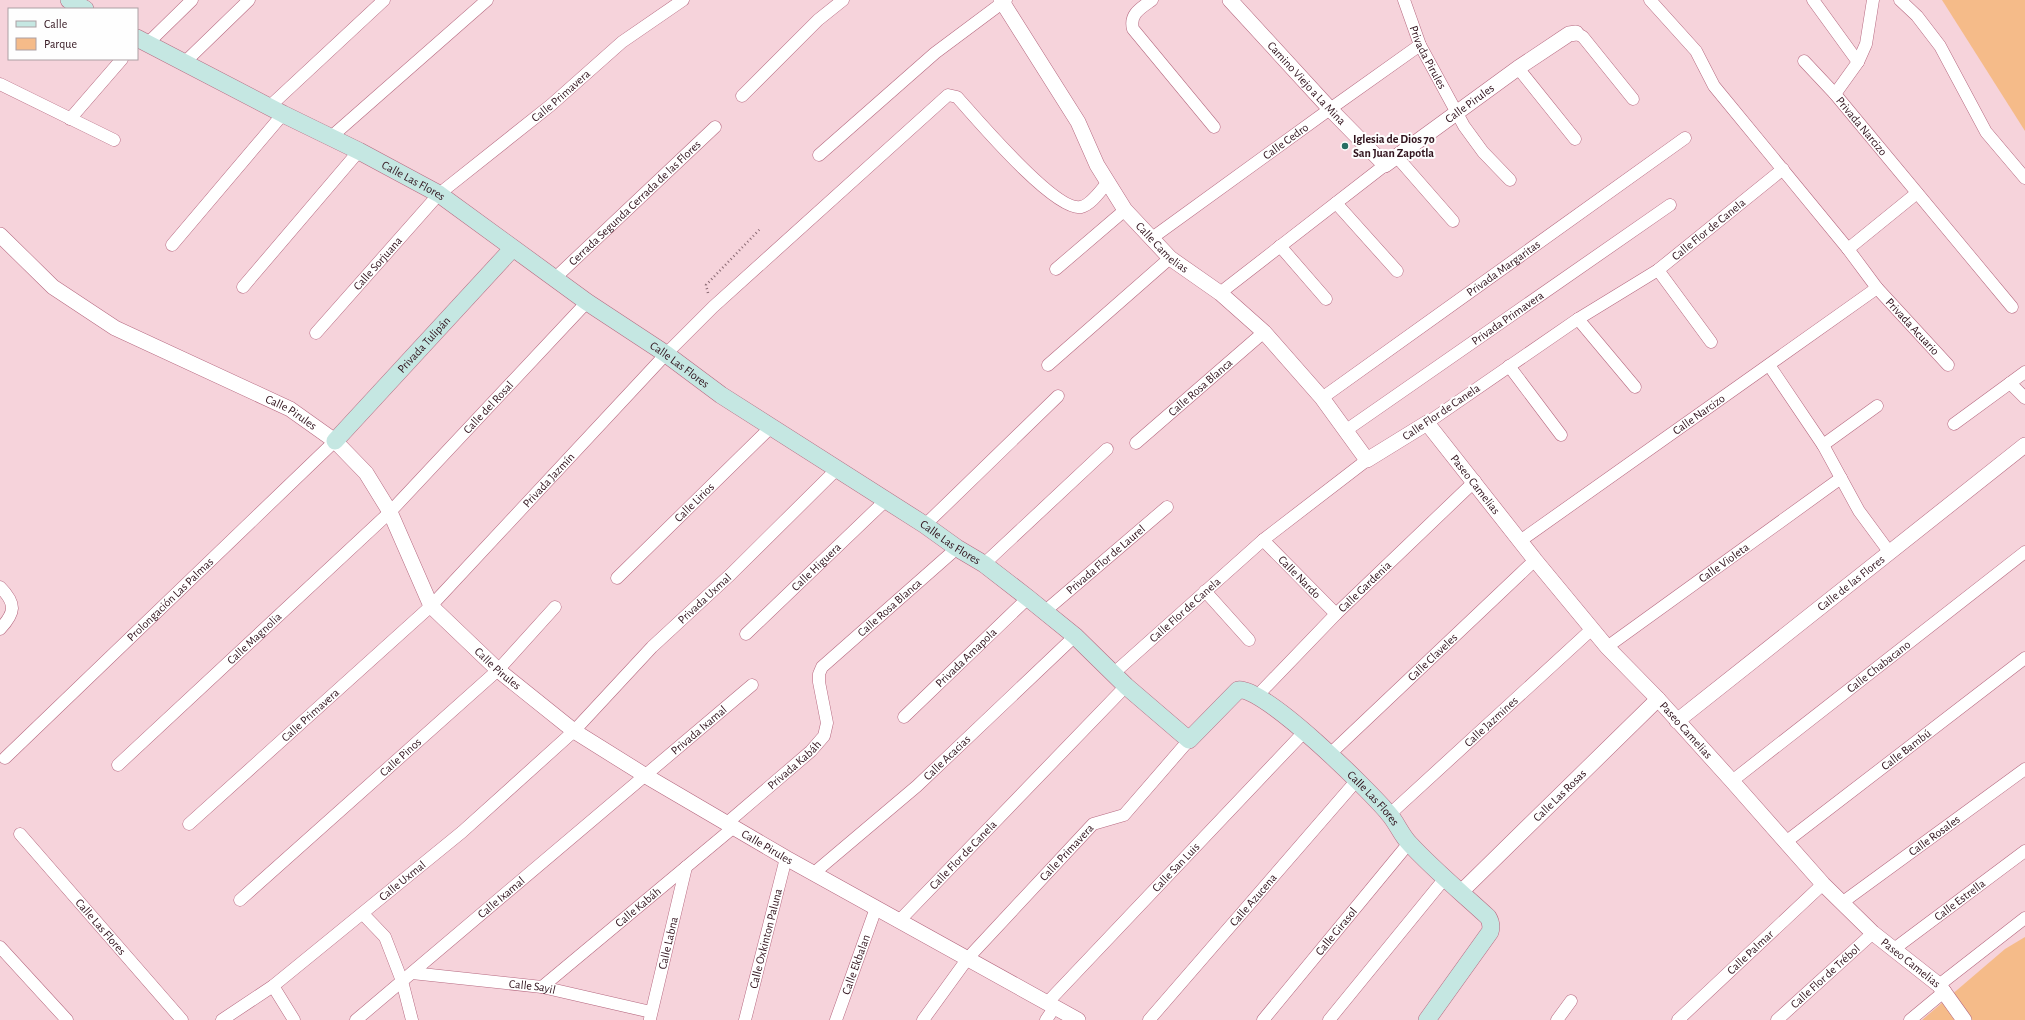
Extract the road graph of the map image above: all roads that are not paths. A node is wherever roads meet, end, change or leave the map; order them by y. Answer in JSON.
{"nodes":[{"id":1,"x":68,"y":0,"type":"edge"},
{"id":2,"x":192,"y":0,"type":"edge"},
{"id":3,"x":249,"y":0,"type":"edge"},
{"id":4,"x":384,"y":0,"type":"edge"},
{"id":5,"x":487,"y":0,"type":"edge"},
{"id":6,"x":683,"y":0,"type":"edge"},
{"id":7,"x":843,"y":0,"type":"edge"},
{"id":8,"x":1152,"y":0,"type":"edge"},
{"id":9,"x":1230,"y":0,"type":"edge"},
{"id":10,"x":1404,"y":0,"type":"edge"},
{"id":11,"x":1650,"y":0,"type":"edge"},
{"id":12,"x":1813,"y":0,"type":"edge"},
{"id":13,"x":1873,"y":0,"type":"edge"},
{"id":14,"x":1900,"y":0,"type":"edge"},
{"id":15,"x":1912,"y":0,"type":"edge"},
{"id":16,"x":1003,"y":1,"type":"edge"},
{"id":17,"x":83,"y":8,"type":"edge"},
{"id":18,"x":1917,"y":16,"type":"junction"},
{"id":19,"x":1576,"y":33,"type":"joint"},
{"id":20,"x":140,"y":41,"type":"edge"},
{"id":21,"x":1420,"y":46,"type":"junction"},
{"id":22,"x":121,"y":60,"type":"edge"},
{"id":23,"x":1804,"y":61,"type":"dead end"},
{"id":24,"x":1858,"y":62,"type":"junction"},
{"id":25,"x":184,"y":63,"type":"junction"},
{"id":26,"x":1518,"y":68,"type":"junction"},
{"id":27,"x":0,"y":84,"type":"edge"},
{"id":28,"x":1835,"y":94,"type":"junction"},
{"id":29,"x":742,"y":96,"type":"dead end"},
{"id":30,"x":1633,"y":99,"type":"dead end"},
{"id":31,"x":1330,"y":109,"type":"junction"},
{"id":32,"x":276,"y":111,"type":"junction"},
{"id":33,"x":1456,"y":113,"type":"junction"},
{"id":34,"x":70,"y":119,"type":"junction"},
{"id":35,"x":715,"y":127,"type":"dead end"},
{"id":36,"x":1214,"y":127,"type":"dead end"},
{"id":37,"x":331,"y":137,"type":"junction"},
{"id":38,"x":1684,"y":138,"type":"dead end"},
{"id":39,"x":1574,"y":139,"type":"dead end"},
{"id":40,"x":114,"y":140,"type":"dead end"},
{"id":41,"x":359,"y":151,"type":"junction"},
{"id":42,"x":819,"y":155,"type":"dead end"},
{"id":43,"x":1391,"y":161,"type":"junction"},
{"id":44,"x":1783,"y":169,"type":"junction"},
{"id":45,"x":2025,"y":178,"type":"edge"},
{"id":46,"x":1510,"y":180,"type":"dead end"},
{"id":47,"x":1108,"y":182,"type":"junction"},
{"id":48,"x":1917,"y":192,"type":"junction"},
{"id":49,"x":439,"y":194,"type":"junction"},
{"id":50,"x":1336,"y":203,"type":"junction"},
{"id":51,"x":1670,"y":205,"type":"dead end"},
{"id":52,"x":1125,"y":210,"type":"junction"},
{"id":53,"x":1453,"y":221,"type":"dead end"},
{"id":54,"x":0,"y":235,"type":"edge"},
{"id":55,"x":1152,"y":238,"type":"junction"},
{"id":56,"x":172,"y":245,"type":"dead end"},
{"id":57,"x":1280,"y":246,"type":"junction"},
{"id":58,"x":512,"y":248,"type":"junction"},
{"id":59,"x":1848,"y":250,"type":"junction"},
{"id":60,"x":1170,"y":258,"type":"junction"},
{"id":61,"x":1056,"y":269,"type":"dead end"},
{"id":62,"x":1658,"y":270,"type":"junction"},
{"id":63,"x":1397,"y":271,"type":"dead end"},
{"id":64,"x":554,"y":279,"type":"junction"},
{"id":65,"x":243,"y":287,"type":"dead end"},
{"id":66,"x":1877,"y":288,"type":"junction"},
{"id":67,"x":1220,"y":293,"type":"junction"},
{"id":68,"x":1326,"y":300,"type":"dead end"},
{"id":69,"x":587,"y":302,"type":"junction"},
{"id":70,"x":2012,"y":307,"type":"dead end"},
{"id":71,"x":1578,"y":319,"type":"junction"},
{"id":72,"x":1264,"y":332,"type":"junction"},
{"id":73,"x":316,"y":333,"type":"dead end"},
{"id":74,"x":1711,"y":342,"type":"dead end"},
{"id":75,"x":666,"y":354,"type":"junction"},
{"id":76,"x":1048,"y":365,"type":"dead end"},
{"id":77,"x":1769,"y":365,"type":"junction"},
{"id":78,"x":1948,"y":365,"type":"dead end"},
{"id":79,"x":1509,"y":366,"type":"junction"},
{"id":80,"x":2025,"y":372,"type":"edge"},
{"id":81,"x":2010,"y":383,"type":"junction"},
{"id":82,"x":1635,"y":387,"type":"dead end"},
{"id":83,"x":1058,"y":396,"type":"dead end"},
{"id":84,"x":1322,"y":398,"type":"junction"},
{"id":85,"x":2025,"y":398,"type":"edge"},
{"id":86,"x":1876,"y":406,"type":"dead end"},
{"id":87,"x":1427,"y":423,"type":"junction"},
{"id":88,"x":1954,"y":424,"type":"dead end"},
{"id":89,"x":771,"y":427,"type":"junction"},
{"id":90,"x":1345,"y":431,"type":"junction"},
{"id":91,"x":1561,"y":435,"type":"dead end"},
{"id":92,"x":335,"y":441,"type":"junction"},
{"id":93,"x":1136,"y":443,"type":"dead end"},
{"id":94,"x":1823,"y":445,"type":"junction"},
{"id":95,"x":2025,"y":445,"type":"edge"},
{"id":96,"x":1107,"y":449,"type":"dead end"},
{"id":97,"x":1367,"y":460,"type":"junction"},
{"id":98,"x":837,"y":469,"type":"junction"},
{"id":99,"x":1841,"y":478,"type":"junction"},
{"id":100,"x":1475,"y":481,"type":"junction"},
{"id":101,"x":886,"y":500,"type":"junction"},
{"id":102,"x":1167,"y":507,"type":"dead end"},
{"id":103,"x":390,"y":512,"type":"junction"},
{"id":104,"x":926,"y":525,"type":"junction"},
{"id":105,"x":1263,"y":540,"type":"junction"},
{"id":106,"x":1520,"y":541,"type":"junction"},
{"id":107,"x":957,"y":548,"type":"junction"},
{"id":108,"x":2025,"y":552,"type":"edge"},
{"id":109,"x":1890,"y":553,"type":"junction"},
{"id":110,"x":1535,"y":560,"type":"junction"},
{"id":111,"x":984,"y":564,"type":"junction"},
{"id":112,"x":617,"y":578,"type":"dead end"},
{"id":113,"x":0,"y":588,"type":"edge"},
{"id":114,"x":1205,"y":591,"type":"junction"},
{"id":115,"x":1028,"y":598,"type":"junction"},
{"id":116,"x":431,"y":606,"type":"junction"},
{"id":117,"x":555,"y":607,"type":"dead end"},
{"id":118,"x":1044,"y":612,"type":"junction"},
{"id":119,"x":1336,"y":614,"type":"junction"},
{"id":120,"x":0,"y":629,"type":"edge"},
{"id":121,"x":1592,"y":629,"type":"junction"},
{"id":122,"x":746,"y":634,"type":"dead end"},
{"id":123,"x":1075,"y":636,"type":"junction"},
{"id":124,"x":1250,"y":640,"type":"dead end"},
{"id":125,"x":1607,"y":647,"type":"junction"},
{"id":126,"x":2025,"y":658,"type":"edge"},
{"id":127,"x":822,"y":667,"type":"joint"},
{"id":128,"x":498,"y":670,"type":"junction"},
{"id":129,"x":1114,"y":673,"type":"junction"},
{"id":130,"x":752,"y":685,"type":"dead end"},
{"id":131,"x":1126,"y":686,"type":"junction"},
{"id":132,"x":1238,"y":690,"type":"joint"},
{"id":133,"x":1258,"y":695,"type":"junction"},
{"id":134,"x":1658,"y":699,"type":"junction"},
{"id":135,"x":904,"y":717,"type":"dead end"},
{"id":136,"x":1677,"y":721,"type":"junction"},
{"id":137,"x":574,"y":731,"type":"junction"},
{"id":138,"x":1305,"y":731,"type":"junction"},
{"id":139,"x":1189,"y":740,"type":"junction"},
{"id":140,"x":1330,"y":754,"type":"junction"},
{"id":141,"x":5,"y":758,"type":"dead end"},
{"id":142,"x":118,"y":765,"type":"dead end"},
{"id":143,"x":2025,"y":769,"type":"edge"},
{"id":144,"x":646,"y":776,"type":"junction"},
{"id":145,"x":1357,"y":780,"type":"junction"},
{"id":146,"x":1732,"y":781,"type":"junction"},
{"id":147,"x":1390,"y":814,"type":"junction"},
{"id":148,"x":189,"y":824,"type":"dead end"},
{"id":149,"x":730,"y":825,"type":"junction"},
{"id":150,"x":20,"y":834,"type":"dead end"},
{"id":151,"x":1786,"y":841,"type":"junction"},
{"id":152,"x":1409,"y":843,"type":"junction"},
{"id":153,"x":2025,"y":851,"type":"edge"},
{"id":154,"x":786,"y":858,"type":"junction"},
{"id":155,"x":686,"y":867,"type":"junction"},
{"id":156,"x":814,"y":873,"type":"junction"},
{"id":157,"x":1445,"y":878,"type":"junction"},
{"id":158,"x":1823,"y":884,"type":"junction"},
{"id":159,"x":1461,"y":892,"type":"junction"},
{"id":160,"x":240,"y":900,"type":"dead end"},
{"id":161,"x":1843,"y":902,"type":"junction"},
{"id":162,"x":876,"y":908,"type":"junction"},
{"id":163,"x":363,"y":914,"type":"junction"},
{"id":164,"x":2025,"y":918,"type":"edge"},
{"id":165,"x":898,"y":921,"type":"junction"},
{"id":166,"x":1873,"y":933,"type":"junction"},
{"id":167,"x":0,"y":947,"type":"edge"},
{"id":168,"x":1894,"y":949,"type":"junction"},
{"id":169,"x":968,"y":958,"type":"junction"},
{"id":170,"x":412,"y":973,"type":"junction"},
{"id":171,"x":402,"y":981,"type":"junction"},
{"id":172,"x":273,"y":986,"type":"junction"},
{"id":173,"x":542,"y":988,"type":"junction"},
{"id":174,"x":1942,"y":988,"type":"junction"},
{"id":175,"x":1571,"y":1001,"type":"dead end"},
{"id":176,"x":1049,"y":1010,"type":"edge"},
{"id":177,"x":650,"y":1016,"type":"edge"},
{"id":178,"x":67,"y":1020,"type":"edge"},
{"id":179,"x":182,"y":1020,"type":"edge"},
{"id":180,"x":222,"y":1020,"type":"edge"},
{"id":181,"x":294,"y":1020,"type":"edge"},
{"id":182,"x":356,"y":1020,"type":"edge"},
{"id":183,"x":412,"y":1020,"type":"edge"},
{"id":184,"x":744,"y":1020,"type":"edge"},
{"id":185,"x":836,"y":1020,"type":"edge"},
{"id":186,"x":923,"y":1020,"type":"edge"},
{"id":187,"x":1078,"y":1020,"type":"edge"},
{"id":188,"x":1149,"y":1020,"type":"edge"},
{"id":189,"x":1263,"y":1020,"type":"edge"},
{"id":190,"x":1329,"y":1020,"type":"edge"},
{"id":191,"x":1427,"y":1020,"type":"edge"},
{"id":192,"x":1557,"y":1020,"type":"edge"},
{"id":193,"x":1678,"y":1020,"type":"edge"},
{"id":194,"x":1777,"y":1020,"type":"edge"},
{"id":195,"x":1910,"y":1020,"type":"edge"},
{"id":196,"x":1964,"y":1020,"type":"edge"}],
"edges":[{"from":1,"to":17,"type":"main road"},
{"from":2,"to":20,"type":"street"},
{"from":3,"to":25,"type":"street"},
{"from":4,"to":32,"type":"street"},
{"from":5,"to":37,"type":"street"},
{"from":6,"to":49,"type":"street","name":"Calle Primavera"},
{"from":7,"to":29,"type":"street"},
{"from":8,"to":36,"type":"street"},
{"from":9,"to":31,"type":"street","name":"Camino Viejo a La Mina"},
{"from":10,"to":21,"type":"street","name":"Privada Pirules"},
{"from":11,"to":44,"type":"street"},
{"from":12,"to":24,"type":"street"},
{"from":13,"to":24,"type":"street"},
{"from":14,"to":18,"type":"street"},
{"from":15,"to":18,"type":"street"},
{"from":16,"to":42,"type":"street"},
{"from":16,"to":47,"type":"street","name":"Calle Camelias"},
{"from":18,"to":45,"type":"street"},
{"from":19,"to":26,"type":"street","name":"Calle Pirules"},
{"from":19,"to":30,"type":"street","name":"Calle Pirules"},
{"from":20,"to":25,"type":"main road","name":"Calle Las Flores"},
{"from":21,"to":31,"type":"street","name":"Calle Cedro"},
{"from":21,"to":33,"type":"street","name":"Privada Pirules"},
{"from":22,"to":34,"type":"street"},
{"from":23,"to":28,"type":"street","name":"Privada Narcizo"},
{"from":24,"to":28,"type":"street"},
{"from":25,"to":32,"type":"main road","name":"Calle Las Flores"},
{"from":26,"to":33,"type":"street","name":"Calle Pirules"},
{"from":26,"to":39,"type":"street"},
{"from":27,"to":34,"type":"street"},
{"from":28,"to":48,"type":"street","name":"Privada Narcizo"},
{"from":31,"to":43,"type":"street","name":"Camino Viejo a La Mina"},
{"from":31,"to":55,"type":"street","name":"Calle Cedro"},
{"from":32,"to":37,"type":"main road","name":"Calle Las Flores"},
{"from":32,"to":56,"type":"street"},
{"from":33,"to":43,"type":"street","name":"Calle Pirules"},
{"from":33,"to":46,"type":"street","name":"Privada Pirules"},
{"from":34,"to":40,"type":"street"},
{"from":35,"to":64,"type":"street","name":"Cerrada Segunda Cerrada de las Flores"},
{"from":37,"to":41,"type":"main road","name":"Calle Las Flores"},
{"from":38,"to":84,"type":"street","name":"Privada Margaritas"},
{"from":41,"to":49,"type":"main road","name":"Calle Las Flores"},
{"from":41,"to":65,"type":"street"},
{"from":43,"to":50,"type":"street","name":"Calle Pirules"},
{"from":43,"to":53,"type":"street"},
{"from":44,"to":59,"type":"street"},
{"from":44,"to":62,"type":"street","name":"Calle Flor de Canela"},
{"from":47,"to":52,"type":"street","name":"Calle Camelias"},
{"from":47,"to":75,"type":"street","name":"Privada Jazmín"},
{"from":48,"to":59,"type":"street"},
{"from":48,"to":70,"type":"street","name":"Privada Narcizo"},
{"from":49,"to":58,"type":"main road","name":"Calle Las Flores"},
{"from":49,"to":73,"type":"street","name":"Calle Sorjuana"},
{"from":50,"to":57,"type":"street","name":"Calle Pirules"},
{"from":50,"to":63,"type":"street"},
{"from":51,"to":90,"type":"street","name":"Privada Primavera"},
{"from":52,"to":55,"type":"street","name":"Calle Camelias"},
{"from":52,"to":61,"type":"street"},
{"from":54,"to":92,"type":"street","name":"Calle Pirules"},
{"from":55,"to":60,"type":"street","name":"Calle Camelias"},
{"from":57,"to":67,"type":"street","name":"Calle Pirules"},
{"from":57,"to":68,"type":"street"},
{"from":58,"to":64,"type":"main road","name":"Calle Las Flores"},
{"from":58,"to":92,"type":"main road","name":"Privada Tulipán"},
{"from":59,"to":66,"type":"street"},
{"from":60,"to":67,"type":"street","name":"Calle Camelias"},
{"from":60,"to":76,"type":"street"},
{"from":62,"to":71,"type":"street","name":"Calle Flor de Canela"},
{"from":62,"to":74,"type":"street"},
{"from":64,"to":69,"type":"main road","name":"Calle Las Flores"},
{"from":66,"to":77,"type":"street","name":"Calle Narcizo"},
{"from":66,"to":78,"type":"street","name":"Privada Acuario"},
{"from":67,"to":72,"type":"street","name":"Calle Camelias"},
{"from":69,"to":75,"type":"main road","name":"Calle Las Flores"},
{"from":69,"to":103,"type":"street","name":"Calle del Rosal"},
{"from":71,"to":79,"type":"street","name":"Calle Flor de Canela"},
{"from":71,"to":82,"type":"street"},
{"from":72,"to":84,"type":"street","name":"Calle Camelias"},
{"from":72,"to":93,"type":"street","name":"Calle Rosa Blanca"},
{"from":75,"to":89,"type":"main road","name":"Calle Las Flores"},
{"from":75,"to":116,"type":"street","name":"Privada Jazmín"},
{"from":77,"to":94,"type":"street"},
{"from":77,"to":106,"type":"street","name":"Calle Narcizo"},
{"from":79,"to":87,"type":"street","name":"Calle Flor de Canela"},
{"from":79,"to":91,"type":"street"},
{"from":80,"to":81,"type":"street"},
{"from":81,"to":85,"type":"street"},
{"from":81,"to":88,"type":"street"},
{"from":83,"to":104,"type":"street"},
{"from":84,"to":90,"type":"street","name":"Calle Camelias"},
{"from":86,"to":94,"type":"street"},
{"from":87,"to":97,"type":"street","name":"Calle Flor de Canela"},
{"from":87,"to":100,"type":"street","name":"Paseo Camelias"},
{"from":89,"to":98,"type":"main road","name":"Calle Las Flores"},
{"from":89,"to":112,"type":"street","name":"Calle Lirios"},
{"from":90,"to":97,"type":"street","name":"Calle Camelias"},
{"from":92,"to":103,"type":"street","name":"Calle Pirules"},
{"from":92,"to":141,"type":"street","name":"Prolongación Las Palmas"},
{"from":94,"to":99,"type":"street"},
{"from":95,"to":109,"type":"street","name":"Calle de las Flores"},
{"from":96,"to":111,"type":"street"},
{"from":97,"to":105,"type":"street","name":"Calle Flor de Canela"},
{"from":98,"to":101,"type":"main road","name":"Calle Las Flores"},
{"from":98,"to":137,"type":"street","name":"Privada Uxmal"},
{"from":99,"to":109,"type":"street"},
{"from":99,"to":125,"type":"street","name":"Calle Violeta"},
{"from":100,"to":106,"type":"street","name":"Paseo Camelias"},
{"from":100,"to":119,"type":"street","name":"Calle Gardenia"},
{"from":101,"to":104,"type":"main road","name":"Calle Las Flores"},
{"from":101,"to":122,"type":"street","name":"Calle Higuera"},
{"from":102,"to":118,"type":"street","name":"Privada Flor de Laurel"},
{"from":103,"to":116,"type":"street","name":"Calle Pirules"},
{"from":103,"to":142,"type":"street","name":"Calle Magnolia"},
{"from":104,"to":107,"type":"main road","name":"Calle Las Flores"},
{"from":105,"to":114,"type":"street","name":"Calle Flor de Canela"},
{"from":105,"to":119,"type":"street","name":"Calle Nardo"},
{"from":106,"to":110,"type":"street","name":"Paseo Camelias"},
{"from":107,"to":111,"type":"main road","name":"Calle Las Flores"},
{"from":107,"to":127,"type":"street","name":"Calle Rosa Blanca"},
{"from":108,"to":146,"type":"street","name":"Calle Chabacano"},
{"from":109,"to":136,"type":"street","name":"Calle de las Flores"},
{"from":110,"to":121,"type":"street","name":"Paseo Camelias"},
{"from":110,"to":140,"type":"street","name":"Calle Claveles"},
{"from":111,"to":115,"type":"main road","name":"Calle Las Flores"},
{"from":113,"to":120,"type":"street"},
{"from":114,"to":124,"type":"street"},
{"from":114,"to":129,"type":"street","name":"Calle Flor de Canela"},
{"from":115,"to":118,"type":"main road","name":"Calle Las Flores"},
{"from":115,"to":135,"type":"street","name":"Privada Amapola"},
{"from":116,"to":128,"type":"street","name":"Calle Pirules"},
{"from":116,"to":148,"type":"street","name":"Calle Primavera"},
{"from":117,"to":128,"type":"street","name":"Calle Pinos"},
{"from":118,"to":123,"type":"main road","name":"Calle Las Flores"},
{"from":119,"to":133,"type":"street","name":"Calle Gardenia"},
{"from":121,"to":125,"type":"street","name":"Paseo Camelias"},
{"from":121,"to":147,"type":"street","name":"Calle Jazmines"},
{"from":123,"to":129,"type":"main road","name":"Calle Las Flores"},
{"from":123,"to":156,"type":"street","name":"Calle Acacias"},
{"from":125,"to":134,"type":"street","name":"Paseo Camelias"},
{"from":126,"to":151,"type":"street","name":"Calle Bambú"},
{"from":127,"to":149,"type":"street","name":"Privada Kabáh"},
{"from":128,"to":137,"type":"street","name":"Calle Pirules"},
{"from":128,"to":160,"type":"street","name":"Calle Pinos"},
{"from":129,"to":131,"type":"main road","name":"Calle Las Flores"},
{"from":130,"to":144,"type":"street","name":"Privada Ixamal"},
{"from":131,"to":139,"type":"main road","name":"Calle Las Flores"},
{"from":131,"to":165,"type":"street","name":"Calle Flor de Canela"},
{"from":132,"to":133,"type":"main road","name":"Calle Las Flores"},
{"from":132,"to":139,"type":"main road","name":"Calle Primavera"},
{"from":133,"to":138,"type":"main road","name":"Calle Las Flores"},
{"from":134,"to":136,"type":"street","name":"Paseo Camelias"},
{"from":134,"to":159,"type":"street","name":"Calle Las Rosas"},
{"from":136,"to":146,"type":"street","name":"Paseo Camelias"},
{"from":137,"to":144,"type":"street","name":"Calle Pirules"},
{"from":137,"to":163,"type":"street","name":"Calle Uxmal"},
{"from":138,"to":140,"type":"main road","name":"Calle Las Flores"},
{"from":138,"to":176,"type":"street","name":"Calle San Luis"},
{"from":139,"to":169,"type":"street","name":"Calle Primavera"},
{"from":140,"to":145,"type":"main road","name":"Calle Las Flores"},
{"from":143,"to":161,"type":"street","name":"Calle Rosales"},
{"from":144,"to":149,"type":"street","name":"Calle Pirules"},
{"from":144,"to":170,"type":"street","name":"Calle Ixamal"},
{"from":145,"to":147,"type":"main road","name":"Calle Las Flores"},
{"from":145,"to":188,"type":"street","name":"Calle Azucena"},
{"from":146,"to":151,"type":"street","name":"Paseo Camelias"},
{"from":147,"to":152,"type":"main road","name":"Calle Las Flores"},
{"from":149,"to":154,"type":"street","name":"Calle Pirules"},
{"from":149,"to":155,"type":"street","name":"Calle Kabáh"},
{"from":150,"to":179,"type":"street","name":"Calle Las Flores"},
{"from":151,"to":158,"type":"street","name":"Paseo Camelias"},
{"from":152,"to":157,"type":"main road","name":"Calle Las Flores"},
{"from":152,"to":189,"type":"street","name":"Calle Girasol"},
{"from":153,"to":168,"type":"street","name":"Calle Estrella"},
{"from":154,"to":156,"type":"street","name":"Calle Pirules"},
{"from":154,"to":184,"type":"street","name":"Calle Oxkinton Paluna"},
{"from":155,"to":173,"type":"street","name":"Calle Kabáh"},
{"from":155,"to":177,"type":"street","name":"Calle Labna"},
{"from":156,"to":162,"type":"street","name":"Calle Pirules"},
{"from":157,"to":159,"type":"main road","name":"Calle Las Flores"},
{"from":157,"to":190,"type":"street"},
{"from":158,"to":161,"type":"street","name":"Paseo Camelias"},
{"from":158,"to":193,"type":"street","name":"Calle Palmar"},
{"from":159,"to":191,"type":"main road","name":"Calle Las Flores"},
{"from":161,"to":166,"type":"street","name":"Paseo Camelias"},
{"from":162,"to":165,"type":"street","name":"Calle Pirules"},
{"from":162,"to":185,"type":"street","name":"Calle Ekbalan"},
{"from":163,"to":171,"type":"street"},
{"from":163,"to":172,"type":"street","name":"Calle Uxmal"},
{"from":164,"to":174,"type":"street"},
{"from":165,"to":169,"type":"street","name":"Calle Pirules"},
{"from":166,"to":168,"type":"street","name":"Paseo Camelias"},
{"from":166,"to":194,"type":"street","name":"Calle Flor de Trébol"},
{"from":167,"to":178,"type":"street"},
{"from":168,"to":174,"type":"street","name":"Paseo Camelias"},
{"from":169,"to":176,"type":"street","name":"Calle Pirules"},
{"from":169,"to":186,"type":"street","name":"Calle Primavera"},
{"from":170,"to":171,"type":"street","name":"Calle Ixamal"},
{"from":170,"to":173,"type":"street","name":"Calle Sayil"},
{"from":171,"to":182,"type":"street","name":"Calle Ixamal"},
{"from":171,"to":183,"type":"street"},
{"from":172,"to":180,"type":"street","name":"Calle Uxmal"},
{"from":172,"to":181,"type":"street"},
{"from":173,"to":177,"type":"street","name":"Calle Sayil"},
{"from":174,"to":195,"type":"street"},
{"from":174,"to":196,"type":"street","name":"Paseo Camelias"},
{"from":175,"to":192,"type":"street"},
{"from":176,"to":187,"type":"street","name":"Calle Pirules"}]}
